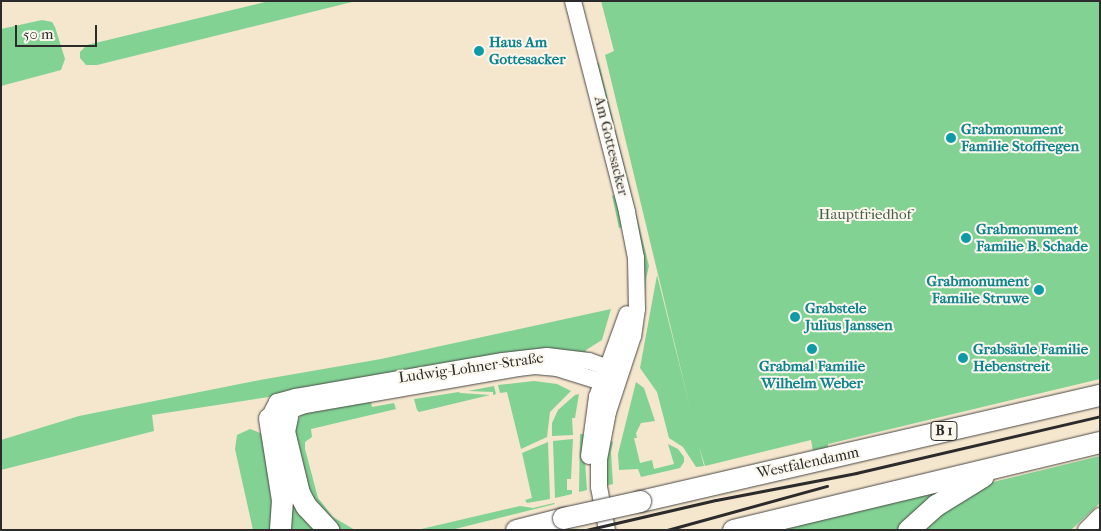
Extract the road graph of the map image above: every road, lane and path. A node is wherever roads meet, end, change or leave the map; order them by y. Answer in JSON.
{"nodes":[{"id":1,"x":573,"y":1,"type":"edge"},
{"id":2,"x":609,"y":376,"type":"junction"},
{"id":3,"x":1100,"y":395,"type":"edge"},
{"id":4,"x":278,"y":412,"type":"junction"},
{"id":5,"x":1100,"y":442,"type":"edge"},
{"id":6,"x":1003,"y":465,"type":"junction"},
{"id":7,"x":1100,"y":516,"type":"edge"},
{"id":8,"x":280,"y":530,"type":"edge"},
{"id":9,"x":328,"y":530,"type":"edge"},
{"id":10,"x":516,"y":530,"type":"edge"},
{"id":11,"x":596,"y":530,"type":"edge"},
{"id":12,"x":607,"y":530,"type":"edge"},
{"id":13,"x":733,"y":530,"type":"edge"},
{"id":14,"x":908,"y":530,"type":"edge"},
{"id":15,"x":1086,"y":530,"type":"edge"}],
"edges":[{"from":1,"to":2,"type":"street","name":"Am Gottesacker"},
{"from":2,"to":4,"type":"street","name":"Ludwig-Lohner-Straße"},
{"from":2,"to":11,"type":"street","name":"Am Gottesacker"},
{"from":2,"to":12,"type":"street","name":"Am Gottesacker"},
{"from":3,"to":10,"type":"highway","name":"Westfalendamm","number":"B 1","bridge":true},
{"from":4,"to":8,"type":"highway"},
{"from":4,"to":9,"type":"highway"},
{"from":5,"to":6,"type":"highway"},
{"from":6,"to":13,"type":"highway"},
{"from":6,"to":14,"type":"highway"},
{"from":7,"to":15,"type":"street"}]}
